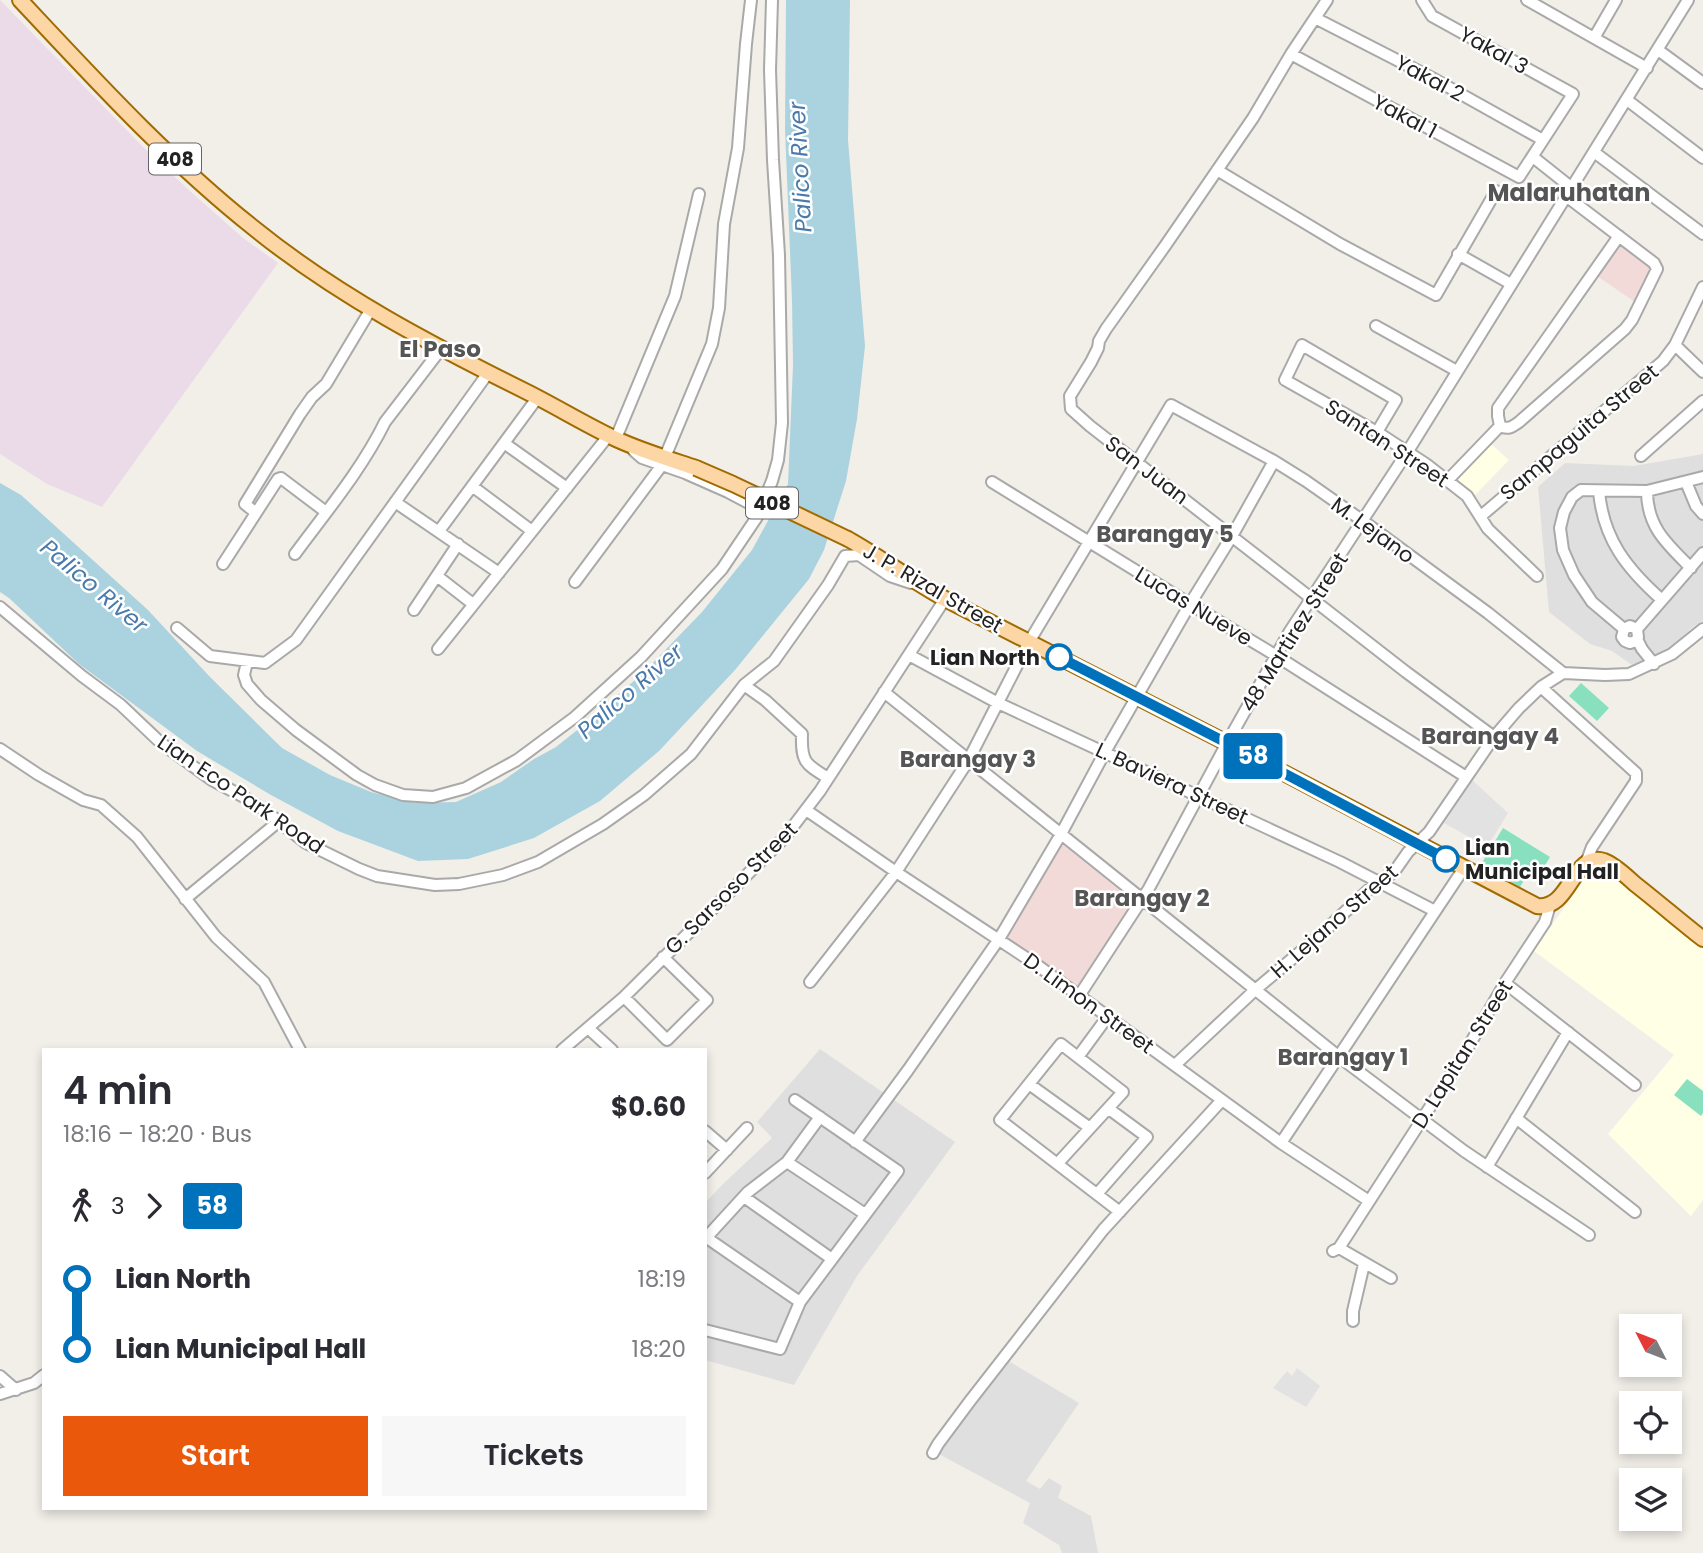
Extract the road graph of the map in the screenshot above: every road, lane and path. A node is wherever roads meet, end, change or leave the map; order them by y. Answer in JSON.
{"nodes":[{"id":1,"x":20,"y":0,"type":"edge"},
{"id":2,"x":751,"y":0,"type":"edge"},
{"id":3,"x":772,"y":0,"type":"edge"},
{"id":4,"x":1327,"y":0,"type":"edge"},
{"id":5,"x":1422,"y":0,"type":"edge"},
{"id":6,"x":1527,"y":0,"type":"edge"},
{"id":7,"x":1616,"y":0,"type":"edge"},
{"id":8,"x":1688,"y":0,"type":"edge"},
{"id":9,"x":1315,"y":18,"type":"junction"},
{"id":10,"x":1594,"y":38,"type":"junction"},
{"id":11,"x":1658,"y":50,"type":"junction"},
{"id":12,"x":1291,"y":54,"type":"junction"},
{"id":13,"x":1647,"y":68,"type":"junction"},
{"id":14,"x":1703,"y":83,"type":"edge"},
{"id":15,"x":1627,"y":100,"type":"junction"},
{"id":16,"x":1544,"y":140,"type":"junction"},
{"id":17,"x":1594,"y":152,"type":"junction"},
{"id":18,"x":1533,"y":157,"type":"junction"},
{"id":19,"x":1703,"y":158,"type":"edge"},
{"id":20,"x":1217,"y":170,"type":"junction"},
{"id":21,"x":1496,"y":191,"type":"dead end"},
{"id":22,"x":1569,"y":192,"type":"junction"},
{"id":23,"x":699,"y":194,"type":"dead end"},
{"id":24,"x":1703,"y":234,"type":"edge"},
{"id":25,"x":1619,"y":236,"type":"junction"},
{"id":26,"x":1458,"y":254,"type":"junction"},
{"id":27,"x":1511,"y":284,"type":"junction"},
{"id":28,"x":1703,"y":287,"type":"edge"},
{"id":29,"x":1699,"y":302,"type":"edge"},
{"id":30,"x":371,"y":309,"type":"junction"},
{"id":31,"x":1376,"y":326,"type":"dead end"},
{"id":32,"x":1675,"y":345,"type":"junction"},
{"id":33,"x":441,"y":349,"type":"junction"},
{"id":34,"x":1457,"y":371,"type":"junction"},
{"id":35,"x":1703,"y":372,"type":"edge"},
{"id":36,"x":488,"y":373,"type":"junction"},
{"id":37,"x":538,"y":397,"type":"junction"},
{"id":38,"x":1703,"y":401,"type":"edge"},
{"id":39,"x":1500,"y":426,"type":"junction"},
{"id":40,"x":1377,"y":432,"type":"junction"},
{"id":41,"x":612,"y":437,"type":"junction"},
{"id":42,"x":504,"y":443,"type":"junction"},
{"id":43,"x":1408,"y":451,"type":"junction"},
{"id":44,"x":1641,"y":456,"type":"dead end"},
{"id":45,"x":663,"y":461,"type":"junction"},
{"id":46,"x":1274,"y":461,"type":"junction"},
{"id":47,"x":1137,"y":463,"type":"junction"},
{"id":48,"x":1703,"y":478,"type":"edge"},
{"id":49,"x":1447,"y":481,"type":"junction"},
{"id":50,"x":992,"y":482,"type":"dead end"},
{"id":51,"x":1686,"y":482,"type":"junction"},
{"id":52,"x":472,"y":486,"type":"junction"},
{"id":53,"x":567,"y":488,"type":"junction"},
{"id":54,"x":1599,"y":491,"type":"junction"},
{"id":55,"x":1647,"y":491,"type":"junction"},
{"id":56,"x":395,"y":502,"type":"junction"},
{"id":57,"x":760,"y":509,"type":"junction"},
{"id":58,"x":255,"y":512,"type":"junction"},
{"id":59,"x":326,"y":512,"type":"junction"},
{"id":60,"x":1703,"y":514,"type":"edge"},
{"id":61,"x":1480,"y":516,"type":"junction"},
{"id":62,"x":1363,"y":521,"type":"junction"},
{"id":63,"x":439,"y":531,"type":"junction"},
{"id":64,"x":532,"y":531,"type":"junction"},
{"id":65,"x":1232,"y":536,"type":"junction"},
{"id":66,"x":1089,"y":541,"type":"junction"},
{"id":67,"x":458,"y":544,"type":"junction"},
{"id":68,"x":295,"y":554,"type":"dead end"},
{"id":69,"x":1703,"y":554,"type":"edge"},
{"id":70,"x":223,"y":564,"type":"dead end"},
{"id":71,"x":1690,"y":568,"type":"junction"},
{"id":72,"x":499,"y":573,"type":"junction"},
{"id":73,"x":437,"y":576,"type":"junction"},
{"id":74,"x":1537,"y":576,"type":"dead end"},
{"id":75,"x":575,"y":582,"type":"dead end"},
{"id":76,"x":920,"y":586,"type":"junction"},
{"id":77,"x":945,"y":599,"type":"junction"},
{"id":78,"x":1312,"y":599,"type":"junction"},
{"id":79,"x":1662,"y":600,"type":"junction"},
{"id":80,"x":473,"y":604,"type":"junction"},
{"id":81,"x":1190,"y":604,"type":"junction"},
{"id":82,"x":0,"y":607,"type":"edge"},
{"id":83,"x":414,"y":610,"type":"dead end"},
{"id":84,"x":177,"y":628,"type":"dead end"},
{"id":85,"x":1703,"y":629,"type":"edge"},
{"id":86,"x":1635,"y":637,"type":"junction"},
{"id":87,"x":1028,"y":642,"type":"junction"},
{"id":88,"x":438,"y":649,"type":"dead end"},
{"id":89,"x":909,"y":655,"type":"junction"},
{"id":90,"x":1276,"y":655,"type":"junction"},
{"id":91,"x":247,"y":662,"type":"junction"},
{"id":92,"x":1649,"y":666,"type":"junction"},
{"id":93,"x":1563,"y":673,"type":"junction"},
{"id":94,"x":744,"y":685,"type":"junction"},
{"id":95,"x":1541,"y":687,"type":"junction"},
{"id":96,"x":884,"y":692,"type":"junction"},
{"id":97,"x":1137,"y":696,"type":"junction"},
{"id":98,"x":999,"y":703,"type":"junction"},
{"id":99,"x":1494,"y":737,"type":"junction"},
{"id":100,"x":1227,"y":743,"type":"junction"},
{"id":101,"x":0,"y":749,"type":"edge"},
{"id":102,"x":1105,"y":752,"type":"junction"},
{"id":103,"x":968,"y":761,"type":"junction"},
{"id":104,"x":1466,"y":777,"type":"junction"},
{"id":105,"x":828,"y":778,"type":"junction"},
{"id":106,"x":1199,"y":796,"type":"junction"},
{"id":107,"x":806,"y":810,"type":"junction"},
{"id":108,"x":278,"y":822,"type":"junction"},
{"id":109,"x":1061,"y":834,"type":"junction"},
{"id":110,"x":1416,"y":843,"type":"junction"},
{"id":111,"x":1586,"y":863,"type":"junction"},
{"id":112,"x":1464,"y":868,"type":"junction"},
{"id":113,"x":896,"y":872,"type":"junction"},
{"id":114,"x":1380,"y":882,"type":"junction"},
{"id":115,"x":185,"y":899,"type":"junction"},
{"id":116,"x":1143,"y":899,"type":"junction"},
{"id":117,"x":1550,"y":905,"type":"junction"},
{"id":118,"x":1435,"y":911,"type":"junction"},
{"id":119,"x":999,"y":939,"type":"junction"},
{"id":120,"x":1703,"y":939,"type":"edge"},
{"id":121,"x":663,"y":957,"type":"junction"},
{"id":122,"x":810,"y":982,"type":"dead end"},
{"id":123,"x":1505,"y":984,"type":"junction"},
{"id":124,"x":1255,"y":990,"type":"junction"},
{"id":125,"x":1079,"y":996,"type":"junction"},
{"id":126,"x":624,"y":997,"type":"junction"},
{"id":127,"x":1108,"y":1016,"type":"junction"},
{"id":128,"x":588,"y":1028,"type":"junction"},
{"id":129,"x":1568,"y":1032,"type":"junction"},
{"id":130,"x":299,"y":1048,"type":"edge"},
{"id":131,"x":564,"y":1048,"type":"edge"},
{"id":132,"x":610,"y":1048,"type":"edge"},
{"id":133,"x":1338,"y":1056,"type":"junction"},
{"id":134,"x":1077,"y":1057,"type":"junction"},
{"id":135,"x":1175,"y":1065,"type":"junction"},
{"id":136,"x":1029,"y":1084,"type":"junction"},
{"id":137,"x":1635,"y":1085,"type":"dead end"},
{"id":138,"x":795,"y":1100,"type":"dead end"},
{"id":139,"x":1222,"y":1100,"type":"junction"},
{"id":140,"x":1109,"y":1109,"type":"junction"},
{"id":141,"x":820,"y":1117,"type":"junction"},
{"id":142,"x":1516,"y":1118,"type":"junction"},
{"id":143,"x":1422,"y":1119,"type":"junction"},
{"id":144,"x":747,"y":1128,"type":"dead end"},
{"id":145,"x":1090,"y":1128,"type":"junction"},
{"id":146,"x":707,"y":1133,"type":"edge"},
{"id":147,"x":855,"y":1142,"type":"junction"},
{"id":148,"x":1281,"y":1143,"type":"junction"},
{"id":149,"x":727,"y":1150,"type":"junction"},
{"id":150,"x":787,"y":1162,"type":"junction"},
{"id":151,"x":1058,"y":1163,"type":"junction"},
{"id":152,"x":1487,"y":1167,"type":"junction"},
{"id":153,"x":707,"y":1171,"type":"edge"},
{"id":154,"x":1097,"y":1194,"type":"junction"},
{"id":155,"x":744,"y":1196,"type":"junction"},
{"id":156,"x":1369,"y":1201,"type":"junction"},
{"id":157,"x":1120,"y":1212,"type":"junction"},
{"id":158,"x":1635,"y":1212,"type":"dead end"},
{"id":159,"x":865,"y":1214,"type":"junction"},
{"id":160,"x":1589,"y":1235,"type":"dead end"},
{"id":161,"x":707,"y":1237,"type":"edge"},
{"id":162,"x":707,"y":1239,"type":"edge"},
{"id":163,"x":832,"y":1259,"type":"junction"},
{"id":164,"x":1364,"y":1264,"type":"junction"},
{"id":165,"x":1391,"y":1278,"type":"dead end"},
{"id":166,"x":800,"y":1302,"type":"junction"},
{"id":167,"x":1353,"y":1321,"type":"dead end"},
{"id":168,"x":707,"y":1331,"type":"edge"},
{"id":169,"x":0,"y":1376,"type":"edge"},
{"id":170,"x":42,"y":1377,"type":"edge"},
{"id":171,"x":16,"y":1390,"type":"junction"},
{"id":172,"x":0,"y":1394,"type":"edge"},
{"id":173,"x":933,"y":1453,"type":"dead end"}],
"edges":[{"from":1,"to":30,"type":"main road","number":"408"},
{"from":2,"to":45,"type":"street"},
{"from":3,"to":57,"type":"street"},
{"from":4,"to":9,"type":"street","name":"San Juan"},
{"from":5,"to":16,"type":"street","name":"Yakal 3"},
{"from":6,"to":10,"type":"street"},
{"from":7,"to":10,"type":"street"},
{"from":8,"to":11,"type":"street","name":"48 Martirez Street"},
{"from":9,"to":12,"type":"street","name":"San Juan"},
{"from":9,"to":16,"type":"street","name":"Yakal 2"},
{"from":10,"to":13,"type":"street"},
{"from":11,"to":13,"type":"street","name":"48 Martirez Street"},
{"from":11,"to":14,"type":"street"},
{"from":12,"to":18,"type":"street","name":"Yakal 1"},
{"from":12,"to":20,"type":"street","name":"San Juan"},
{"from":13,"to":15,"type":"street","name":"48 Martirez Street"},
{"from":15,"to":17,"type":"street","name":"48 Martirez Street"},
{"from":15,"to":19,"type":"street"},
{"from":16,"to":18,"type":"street"},
{"from":17,"to":22,"type":"street","name":"48 Martirez Street"},
{"from":17,"to":24,"type":"street"},
{"from":18,"to":22,"type":"street"},
{"from":20,"to":26,"type":"street"},
{"from":20,"to":47,"type":"street","name":"San Juan"},
{"from":21,"to":26,"type":"street"},
{"from":22,"to":25,"type":"street"},
{"from":22,"to":27,"type":"street","name":"48 Martirez Street"},
{"from":23,"to":41,"type":"street"},
{"from":25,"to":39,"type":"street"},
{"from":25,"to":39,"type":"street"},
{"from":26,"to":27,"type":"street"},
{"from":27,"to":34,"type":"street","name":"48 Martirez Street"},
{"from":28,"to":29,"type":"street","name":"Sampaguita Street"},
{"from":29,"to":32,"type":"street","name":"Sampaguita Street"},
{"from":30,"to":33,"type":"main road","number":"408"},
{"from":30,"to":58,"type":"street"},
{"from":31,"to":34,"type":"street"},
{"from":32,"to":35,"type":"street"},
{"from":32,"to":61,"type":"street","name":"Sampaguita Street"},
{"from":33,"to":36,"type":"main road","number":"408"},
{"from":33,"to":59,"type":"street"},
{"from":34,"to":43,"type":"street","name":"48 Martirez Street"},
{"from":36,"to":37,"type":"main road","number":"408"},
{"from":36,"to":56,"type":"street"},
{"from":37,"to":41,"type":"main road","number":"408"},
{"from":37,"to":42,"type":"street"},
{"from":38,"to":44,"type":"street"},
{"from":39,"to":49,"type":"street"},
{"from":40,"to":40,"type":"street","name":"Santan Street"},
{"from":40,"to":43,"type":"street","name":"Santan Street"},
{"from":41,"to":45,"type":"main road","number":"408"},
{"from":41,"to":53,"type":"street"},
{"from":42,"to":52,"type":"street"},
{"from":42,"to":53,"type":"street"},
{"from":43,"to":49,"type":"street","name":"Santan Street"},
{"from":43,"to":62,"type":"street","name":"48 Martirez Street"},
{"from":45,"to":57,"type":"street"},
{"from":45,"to":75,"type":"street"},
{"from":45,"to":76,"type":"main road","name":"J. P. Rizal Street","number":"408","bridge":true},
{"from":46,"to":47,"type":"street","name":"M. Lejano"},
{"from":46,"to":62,"type":"street","name":"M. Lejano"},
{"from":46,"to":65,"type":"street"},
{"from":47,"to":65,"type":"street","name":"San Juan"},
{"from":47,"to":66,"type":"street"},
{"from":48,"to":51,"type":"street"},
{"from":49,"to":61,"type":"street","name":"Santan Street"},
{"from":50,"to":66,"type":"street","name":"Lucas Nueve"},
{"from":51,"to":55,"type":"street"},
{"from":51,"to":60,"type":"street"},
{"from":52,"to":63,"type":"street"},
{"from":52,"to":64,"type":"street"},
{"from":53,"to":64,"type":"street"},
{"from":54,"to":55,"type":"street"},
{"from":54,"to":79,"type":"street"},
{"from":54,"to":86,"type":"street"},
{"from":55,"to":71,"type":"street"},
{"from":56,"to":63,"type":"street"},
{"from":56,"to":91,"type":"street"},
{"from":57,"to":91,"type":"street"},
{"from":58,"to":59,"type":"street"},
{"from":58,"to":70,"type":"street"},
{"from":59,"to":68,"type":"street"},
{"from":61,"to":74,"type":"street","name":"Santan Street"},
{"from":62,"to":78,"type":"street","name":"48 Martirez Street"},
{"from":62,"to":93,"type":"street","name":"M. Lejano"},
{"from":63,"to":67,"type":"street"},
{"from":64,"to":72,"type":"street"},
{"from":65,"to":78,"type":"street","name":"San Juan"},
{"from":65,"to":81,"type":"street"},
{"from":66,"to":81,"type":"street","name":"Lucas Nueve"},
{"from":66,"to":87,"type":"street"},
{"from":67,"to":72,"type":"street"},
{"from":67,"to":73,"type":"street"},
{"from":69,"to":71,"type":"street"},
{"from":71,"to":79,"type":"street"},
{"from":72,"to":80,"type":"street"},
{"from":73,"to":80,"type":"street"},
{"from":73,"to":83,"type":"street"},
{"from":76,"to":77,"type":"main road","name":"J. P. Rizal Street","number":"408"},
{"from":76,"to":94,"type":"street","name":"Lian Eco Park Road"},
{"from":77,"to":87,"type":"main road","name":"J. P. Rizal Street","number":"408"},
{"from":77,"to":89,"type":"street","name":"G. Sarsoso Street"},
{"from":78,"to":90,"type":"street","name":"48 Martirez Street"},
{"from":78,"to":99,"type":"street","name":"San Juan"},
{"from":79,"to":86,"type":"street"},
{"from":80,"to":88,"type":"street"},
{"from":81,"to":90,"type":"street","name":"Lucas Nueve"},
{"from":81,"to":97,"type":"street"},
{"from":82,"to":108,"type":"street","name":"Lian Eco Park Road"},
{"from":84,"to":91,"type":"street"},
{"from":85,"to":92,"type":"street"},
{"from":86,"to":92,"type":"street"},
{"from":87,"to":97,"type":"main road","name":"J. P. Rizal Street","number":"408"},
{"from":87,"to":98,"type":"street"},
{"from":89,"to":96,"type":"street","name":"G. Sarsoso Street"},
{"from":89,"to":98,"type":"street","name":"L. Baviera Street"},
{"from":90,"to":100,"type":"street","name":"48 Martirez Street"},
{"from":90,"to":104,"type":"street","name":"Lucas Nueve"},
{"from":92,"to":93,"type":"street"},
{"from":93,"to":95,"type":"street","name":"H. Lejano Street"},
{"from":94,"to":105,"type":"street"},
{"from":94,"to":108,"type":"street","name":"Lian Eco Park Road"},
{"from":95,"to":99,"type":"street","name":"H. Lejano Street"},
{"from":95,"to":111,"type":"street"},
{"from":96,"to":103,"type":"street"},
{"from":96,"to":105,"type":"street","name":"G. Sarsoso Street"},
{"from":97,"to":100,"type":"main road","name":"J. P. Rizal Street","number":"408"},
{"from":97,"to":102,"type":"street"},
{"from":98,"to":102,"type":"street","name":"L. Baviera Street"},
{"from":98,"to":103,"type":"street"},
{"from":99,"to":104,"type":"street","name":"H. Lejano Street"},
{"from":100,"to":106,"type":"street","name":"48 Martirez Street"},
{"from":100,"to":110,"type":"main road","name":"J. P. Rizal Street","number":"408"},
{"from":101,"to":115,"type":"street"},
{"from":102,"to":106,"type":"street","name":"L. Baviera Street"},
{"from":102,"to":109,"type":"street"},
{"from":103,"to":109,"type":"street"},
{"from":103,"to":113,"type":"street"},
{"from":104,"to":110,"type":"street","name":"H. Lejano Street"},
{"from":105,"to":107,"type":"street","name":"G. Sarsoso Street"},
{"from":106,"to":114,"type":"street","name":"L. Baviera Street"},
{"from":106,"to":116,"type":"street","name":"48 Martirez Street"},
{"from":107,"to":113,"type":"street","name":"D. Limon Street"},
{"from":107,"to":121,"type":"street","name":"G. Sarsoso Street"},
{"from":108,"to":115,"type":"street"},
{"from":109,"to":116,"type":"street"},
{"from":109,"to":119,"type":"street"},
{"from":110,"to":112,"type":"main road","name":"J. P. Rizal Street","number":"408"},
{"from":110,"to":114,"type":"street","name":"H. Lejano Street"},
{"from":111,"to":117,"type":"main road"},
{"from":111,"to":120,"type":"main road"},
{"from":112,"to":117,"type":"main road","name":"J. P. Rizal Street","number":"408"},
{"from":112,"to":118,"type":"street"},
{"from":113,"to":119,"type":"street","name":"D. Limon Street"},
{"from":113,"to":122,"type":"street"},
{"from":114,"to":118,"type":"street","name":"L. Baviera Street"},
{"from":114,"to":124,"type":"street","name":"H. Lejano Street"},
{"from":115,"to":130,"type":"street"},
{"from":116,"to":124,"type":"street"},
{"from":116,"to":125,"type":"street","name":"48 Martirez Street"},
{"from":117,"to":123,"type":"street","name":"D. Lapitan Street"},
{"from":118,"to":133,"type":"street"},
{"from":119,"to":125,"type":"street","name":"D. Limon Street"},
{"from":119,"to":147,"type":"street"},
{"from":121,"to":126,"type":"street","name":"G. Sarsoso Street"},
{"from":121,"to":126,"type":"street"},
{"from":123,"to":129,"type":"street"},
{"from":123,"to":143,"type":"street","name":"D. Lapitan Street"},
{"from":124,"to":133,"type":"street"},
{"from":124,"to":135,"type":"street","name":"H. Lejano Street"},
{"from":125,"to":127,"type":"street","name":"D. Limon Street"},
{"from":126,"to":128,"type":"street","name":"G. Sarsoso Street"},
{"from":127,"to":134,"type":"street"},
{"from":127,"to":135,"type":"street","name":"D. Limon Street"},
{"from":128,"to":131,"type":"street","name":"G. Sarsoso Street"},
{"from":128,"to":132,"type":"street"},
{"from":129,"to":137,"type":"street"},
{"from":129,"to":142,"type":"street"},
{"from":133,"to":143,"type":"street"},
{"from":133,"to":148,"type":"street"},
{"from":134,"to":136,"type":"street"},
{"from":134,"to":140,"type":"street"},
{"from":135,"to":139,"type":"street","name":"D. Limon Street"},
{"from":136,"to":145,"type":"street"},
{"from":136,"to":151,"type":"street"},
{"from":138,"to":141,"type":"street"},
{"from":139,"to":148,"type":"street","name":"D. Limon Street"},
{"from":139,"to":157,"type":"street"},
{"from":140,"to":145,"type":"street"},
{"from":140,"to":154,"type":"street"},
{"from":141,"to":147,"type":"street"},
{"from":141,"to":150,"type":"street"},
{"from":142,"to":152,"type":"street"},
{"from":142,"to":158,"type":"street"},
{"from":143,"to":152,"type":"street"},
{"from":143,"to":156,"type":"street","name":"D. Lapitan Street"},
{"from":144,"to":149,"type":"street"},
{"from":145,"to":151,"type":"street"},
{"from":146,"to":149,"type":"street"},
{"from":147,"to":159,"type":"street"},
{"from":148,"to":156,"type":"street","name":"D. Limon Street"},
{"from":149,"to":153,"type":"street"},
{"from":150,"to":155,"type":"street"},
{"from":150,"to":159,"type":"street"},
{"from":151,"to":154,"type":"street"},
{"from":152,"to":160,"type":"street"},
{"from":154,"to":157,"type":"street"},
{"from":155,"to":161,"type":"street"},
{"from":155,"to":163,"type":"street"},
{"from":156,"to":164,"type":"street","name":"D. Lapitan Street"},
{"from":157,"to":173,"type":"street"},
{"from":159,"to":163,"type":"street"},
{"from":162,"to":166,"type":"street"},
{"from":163,"to":166,"type":"street"},
{"from":164,"to":165,"type":"street"},
{"from":164,"to":167,"type":"street"},
{"from":166,"to":168,"type":"street"},
{"from":169,"to":171,"type":"street"},
{"from":170,"to":171,"type":"street"},
{"from":171,"to":172,"type":"street"}]}
